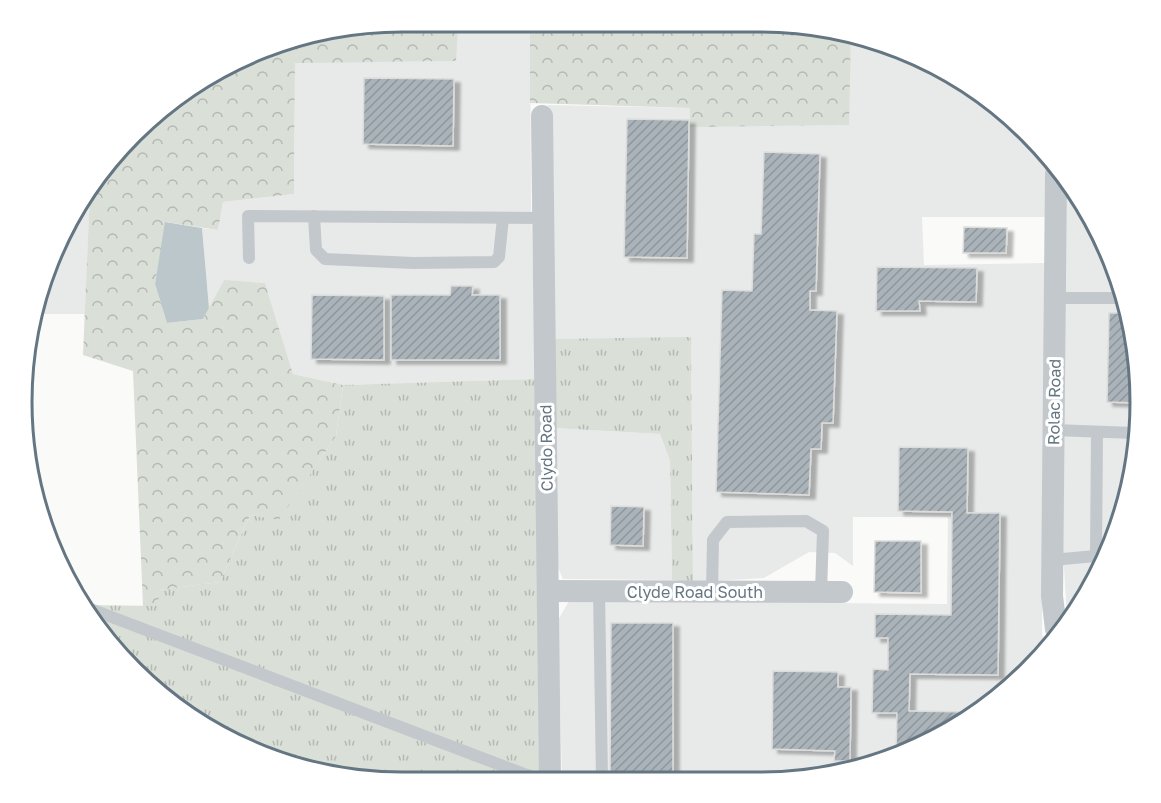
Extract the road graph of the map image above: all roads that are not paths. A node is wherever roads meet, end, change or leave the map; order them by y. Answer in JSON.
{"nodes":[{"id":1,"x":542,"y":116,"type":"dead end"},
{"id":2,"x":1056,"y":180,"type":"edge"},
{"id":3,"x":314,"y":216,"type":"junction"},
{"id":4,"x":503,"y":218,"type":"junction"},
{"id":5,"x":543,"y":218,"type":"junction"},
{"id":6,"x":249,"y":258,"type":"dead end"},
{"id":7,"x":1056,"y":298,"type":"junction"},
{"id":8,"x":1115,"y":298,"type":"edge"},
{"id":9,"x":1054,"y":430,"type":"junction"},
{"id":10,"x":1097,"y":433,"type":"junction"},
{"id":11,"x":1128,"y":433,"type":"edge"},
{"id":12,"x":1101,"y":544,"type":"edge"},
{"id":13,"x":1095,"y":556,"type":"edge"},
{"id":14,"x":1052,"y":560,"type":"junction"},
{"id":15,"x":548,"y":591,"type":"junction"},
{"id":16,"x":599,"y":591,"type":"junction"},
{"id":17,"x":712,"y":592,"type":"junction"},
{"id":18,"x":832,"y":592,"type":"joint"},
{"id":19,"x":97,"y":612,"type":"edge"},
{"id":20,"x":1055,"y":624,"type":"edge"},
{"id":21,"x":519,"y":772,"type":"edge"},
{"id":22,"x":550,"y":772,"type":"edge"},
{"id":23,"x":602,"y":772,"type":"edge"}],
"edges":[{"from":1,"to":5,"type":"street","name":"Clydo Road"},
{"from":2,"to":7,"type":"street","name":"Rolac Road"},
{"from":3,"to":4,"type":"lane"},
{"from":3,"to":4,"type":"lane"},
{"from":3,"to":6,"type":"lane"},
{"from":4,"to":5,"type":"lane"},
{"from":5,"to":15,"type":"street","name":"Clydo Road"},
{"from":7,"to":8,"type":"lane"},
{"from":7,"to":9,"type":"street","name":"Rolac Road"},
{"from":9,"to":10,"type":"lane"},
{"from":9,"to":14,"type":"street","name":"Rolac Road"},
{"from":10,"to":11,"type":"lane"},
{"from":10,"to":12,"type":"lane"},
{"from":13,"to":14,"type":"lane"},
{"from":14,"to":20,"type":"street","name":"Rolac Road"},
{"from":15,"to":16,"type":"street","name":"Clyde Road South"},
{"from":15,"to":22,"type":"street","name":"Clydo Road"},
{"from":16,"to":17,"type":"street","name":"Clyde Road South"},
{"from":16,"to":23,"type":"lane"},
{"from":17,"to":18,"type":"street","name":"Clyde Road South"},
{"from":17,"to":18,"type":"lane"},
{"from":19,"to":21,"type":"lane"}]}
